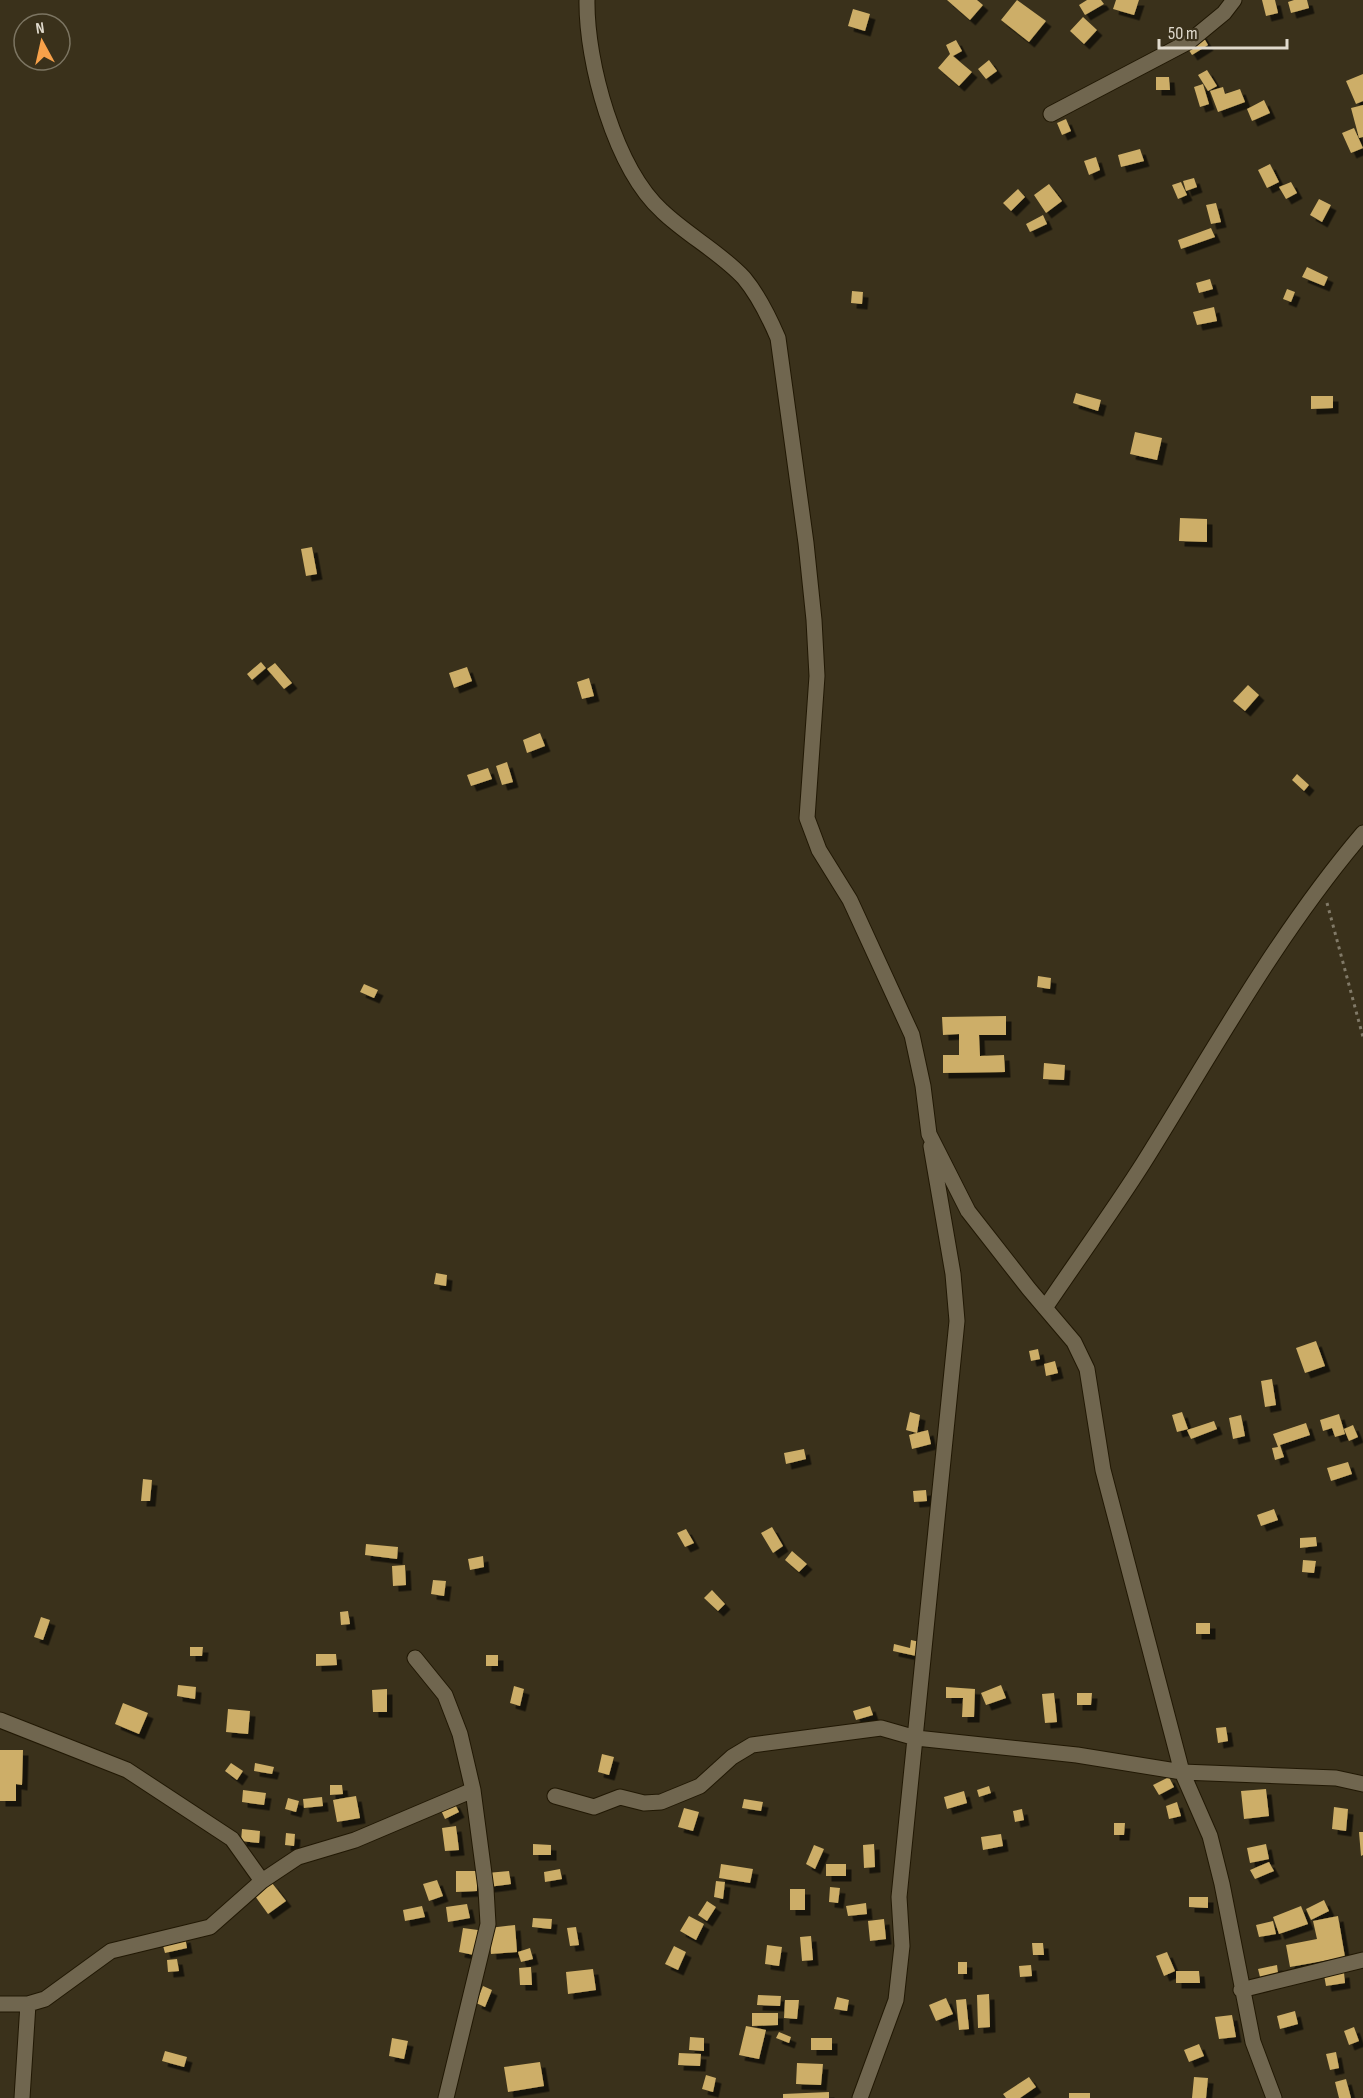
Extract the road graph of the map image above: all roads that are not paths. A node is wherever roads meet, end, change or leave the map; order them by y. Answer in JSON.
{"nodes":[{"id":1,"x":587,"y":0,"type":"edge"},
{"id":2,"x":1234,"y":0,"type":"edge"},
{"id":3,"x":1052,"y":114,"type":"dead end"},
{"id":4,"x":1363,"y":833,"type":"edge"},
{"id":5,"x":929,"y":1134,"type":"junction"},
{"id":6,"x":1045,"y":1308,"type":"junction"},
{"id":7,"x":415,"y":1659,"type":"dead end"},
{"id":8,"x":0,"y":1720,"type":"edge"},
{"id":9,"x":916,"y":1738,"type":"junction"},
{"id":10,"x":1182,"y":1772,"type":"junction"},
{"id":11,"x":1363,"y":1784,"type":"edge"},
{"id":12,"x":473,"y":1790,"type":"junction"},
{"id":13,"x":555,"y":1796,"type":"dead end"},
{"id":14,"x":262,"y":1881,"type":"junction"},
{"id":15,"x":1363,"y":1960,"type":"edge"},
{"id":16,"x":1241,"y":1990,"type":"junction"},
{"id":17,"x":0,"y":2004,"type":"edge"},
{"id":18,"x":28,"y":2004,"type":"junction"},
{"id":19,"x":22,"y":2098,"type":"edge"},
{"id":20,"x":446,"y":2098,"type":"edge"},
{"id":21,"x":860,"y":2098,"type":"edge"},
{"id":22,"x":1274,"y":2098,"type":"edge"}],
"edges":[{"from":1,"to":5,"type":"street"},
{"from":2,"to":3,"type":"street"},
{"from":4,"to":6,"type":"street"},
{"from":5,"to":6,"type":"street"},
{"from":5,"to":9,"type":"street"},
{"from":6,"to":10,"type":"street"},
{"from":7,"to":12,"type":"street"},
{"from":8,"to":14,"type":"street"},
{"from":9,"to":10,"type":"street"},
{"from":9,"to":13,"type":"street"},
{"from":9,"to":21,"type":"street"},
{"from":10,"to":11,"type":"street"},
{"from":10,"to":16,"type":"street"},
{"from":12,"to":14,"type":"street"},
{"from":12,"to":20,"type":"street"},
{"from":14,"to":18,"type":"street"},
{"from":15,"to":16,"type":"street"},
{"from":16,"to":22,"type":"street"},
{"from":17,"to":18,"type":"street"},
{"from":18,"to":19,"type":"street"}]}
